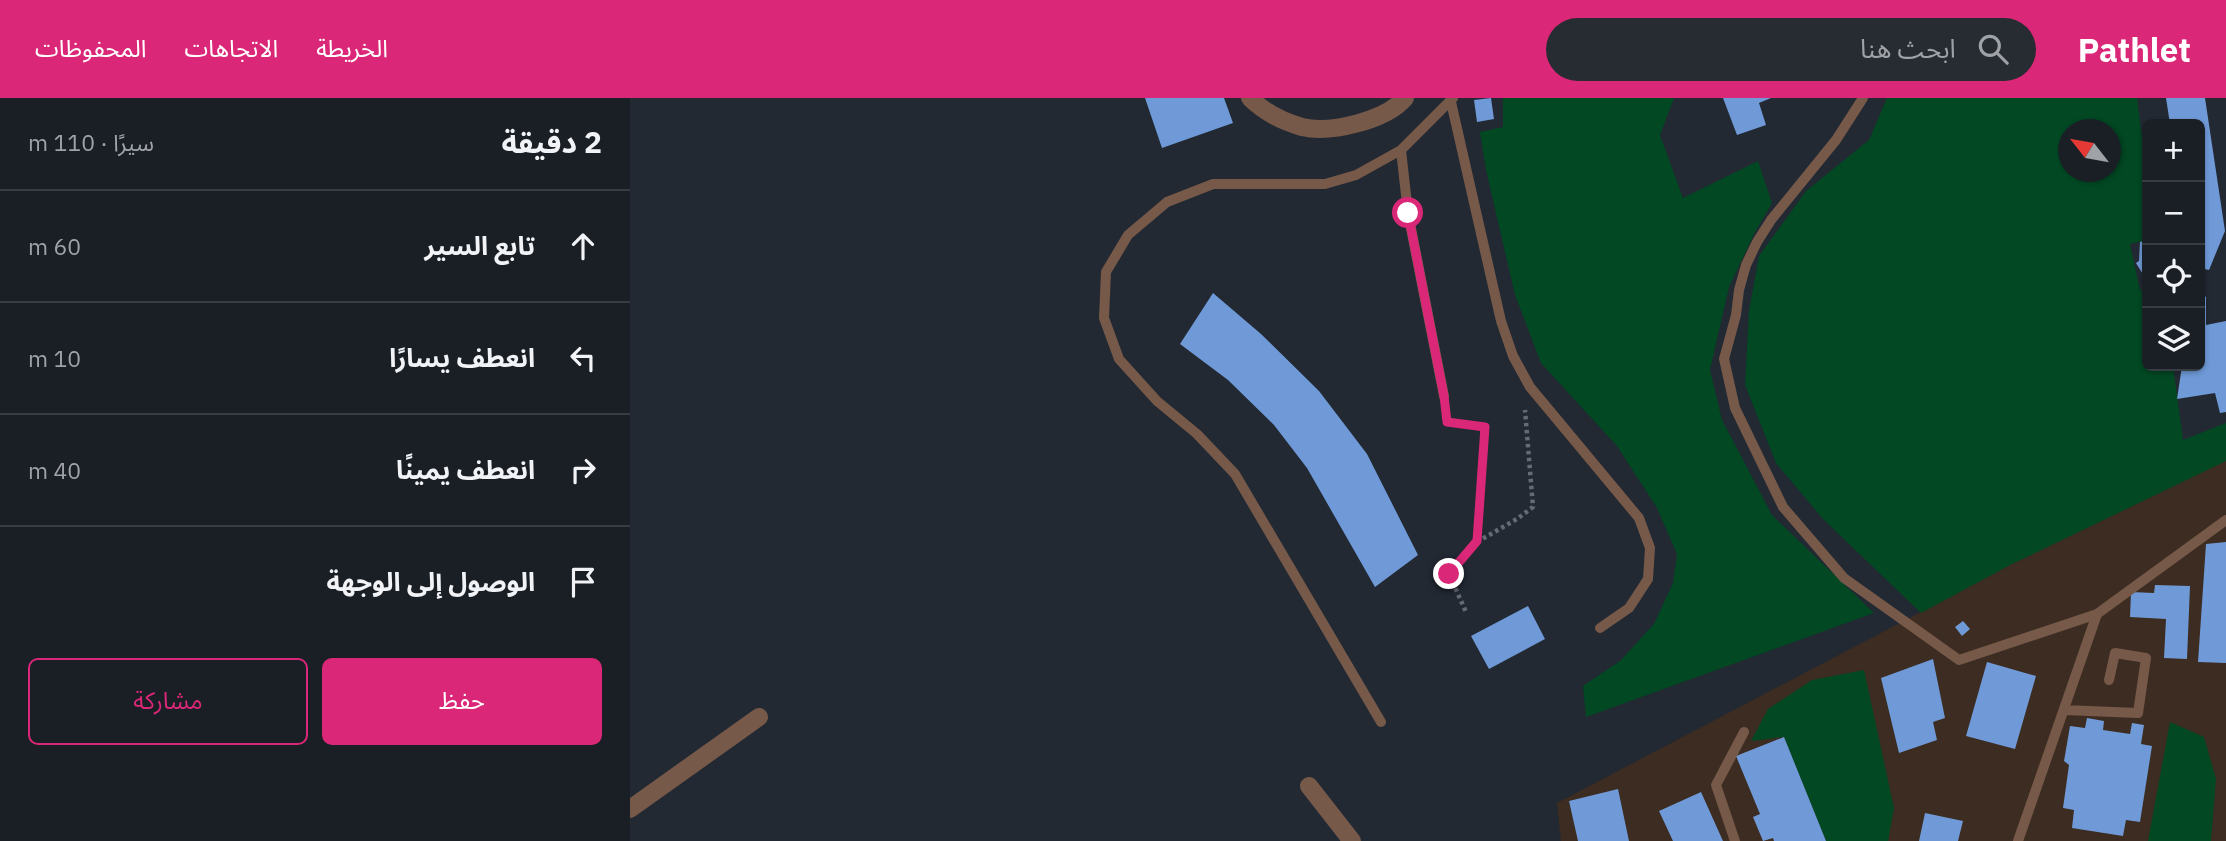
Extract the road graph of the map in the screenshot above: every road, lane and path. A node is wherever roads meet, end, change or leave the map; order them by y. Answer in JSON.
{"nodes":[{"id":1,"x":1250,"y":98,"type":"edge"},
{"id":2,"x":1405,"y":98,"type":"edge"},
{"id":3,"x":1863,"y":98,"type":"edge"},
{"id":4,"x":1452,"y":100,"type":"edge"},
{"id":5,"x":1401,"y":150,"type":"junction"},
{"id":6,"x":1524,"y":376,"type":"junction"},
{"id":7,"x":1444,"y":396,"type":"joint"},
{"id":8,"x":2226,"y":520,"type":"edge"},
{"id":9,"x":1477,"y":541,"type":"junction"},
{"id":10,"x":1466,"y":612,"type":"dead end"},
{"id":11,"x":2097,"y":614,"type":"junction"},
{"id":12,"x":1600,"y":628,"type":"dead end"},
{"id":13,"x":2109,"y":680,"type":"dead end"},
{"id":14,"x":2064,"y":710,"type":"junction"},
{"id":15,"x":759,"y":717,"type":"dead end"},
{"id":16,"x":1381,"y":722,"type":"dead end"},
{"id":17,"x":1744,"y":732,"type":"dead end"},
{"id":18,"x":1309,"y":786,"type":"dead end"},
{"id":19,"x":630,"y":809,"type":"edge"},
{"id":20,"x":1352,"y":841,"type":"edge"},
{"id":21,"x":1735,"y":841,"type":"edge"},
{"id":22,"x":2018,"y":841,"type":"edge"}],
"edges":[{"from":1,"to":2,"type":"street"},
{"from":3,"to":11,"type":"lane"},
{"from":4,"to":5,"type":"lane"},
{"from":4,"to":6,"type":"lane"},
{"from":5,"to":7,"type":"lane"},
{"from":5,"to":16,"type":"lane"},
{"from":6,"to":9,"type":"path"},
{"from":6,"to":12,"type":"lane"},
{"from":7,"to":9,"type":"path"},
{"from":8,"to":11,"type":"lane"},
{"from":9,"to":10,"type":"path"},
{"from":11,"to":14,"type":"lane"},
{"from":13,"to":14,"type":"lane"},
{"from":14,"to":22,"type":"lane"},
{"from":15,"to":19,"type":"street"},
{"from":17,"to":21,"type":"lane"},
{"from":18,"to":20,"type":"street"}]}
